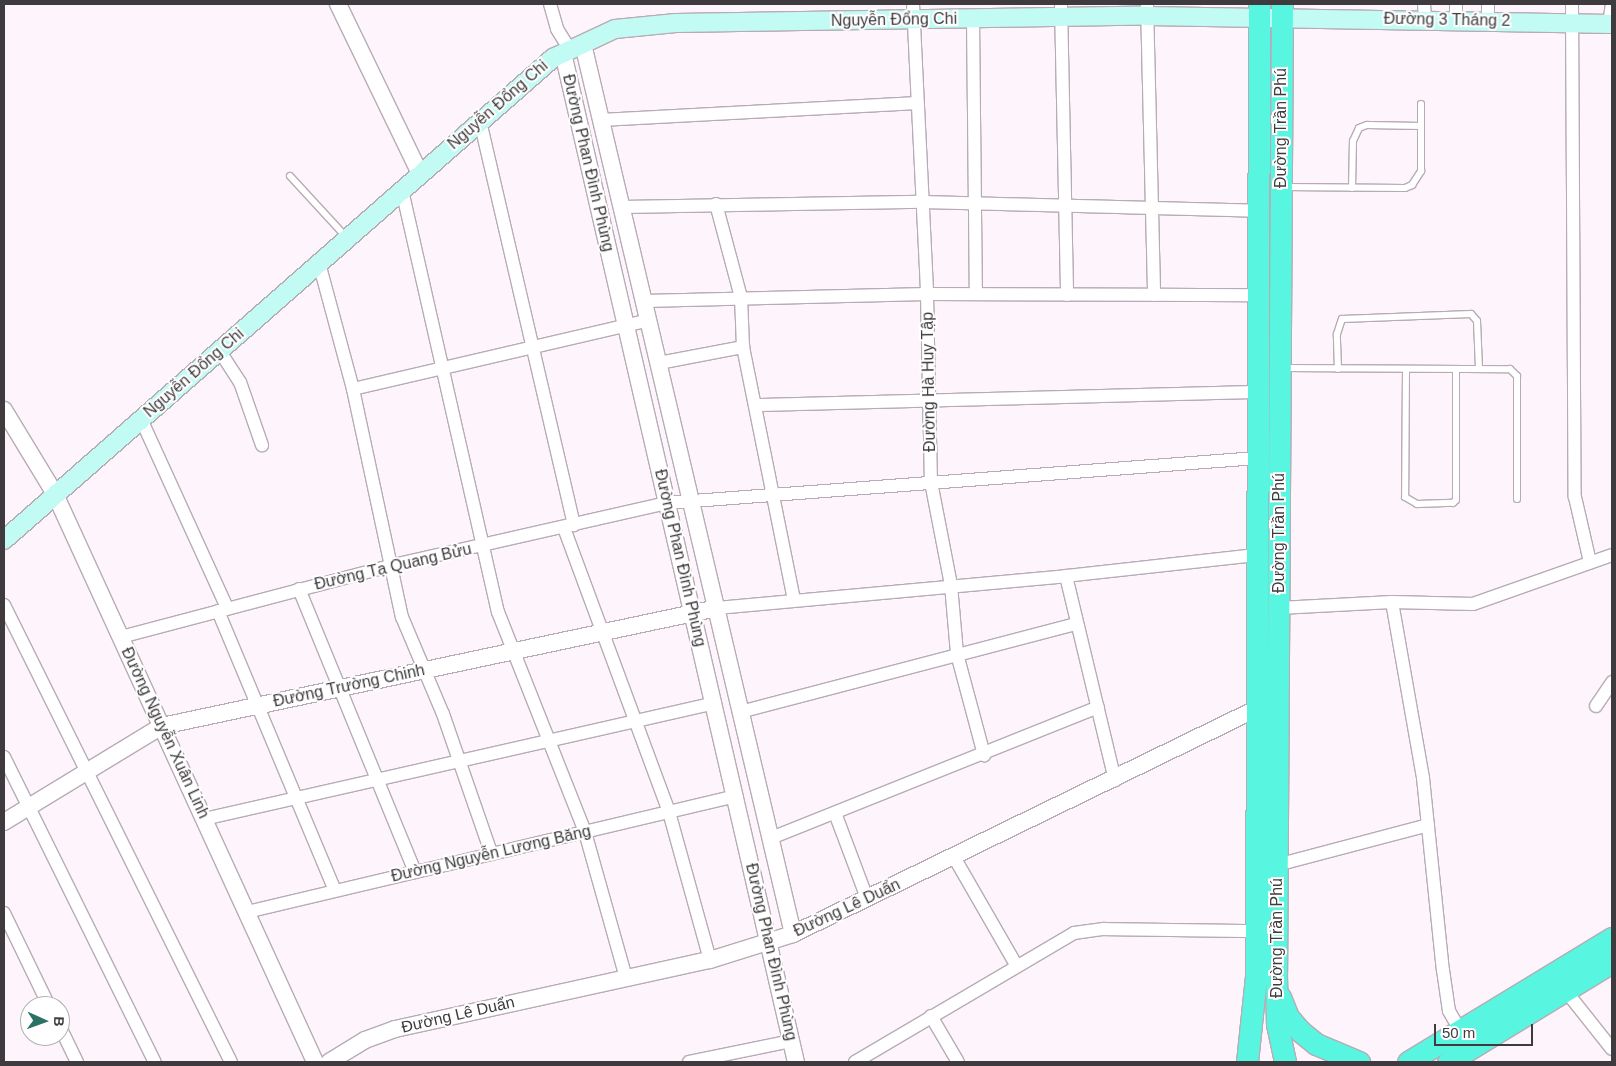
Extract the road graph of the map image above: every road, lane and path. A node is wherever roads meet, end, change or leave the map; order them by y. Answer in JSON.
{"nodes":[{"id":1,"x":338,"y":4,"type":"edge"},
{"id":2,"x":550,"y":4,"type":"edge"},
{"id":3,"x":1572,"y":4,"type":"edge"},
{"id":4,"x":1612,"y":4,"type":"edge"},
{"id":5,"x":1147,"y":10,"type":"edge"},
{"id":6,"x":1062,"y":11,"type":"edge"},
{"id":7,"x":1259,"y":11,"type":"edge"},
{"id":8,"x":1282,"y":11,"type":"edge"},
{"id":9,"x":1424,"y":11,"type":"edge"},
{"id":10,"x":913,"y":12,"type":"edge"},
{"id":11,"x":1456,"y":12,"type":"edge"},
{"id":12,"x":1488,"y":12,"type":"edge"},
{"id":13,"x":973,"y":19,"type":"junction"},
{"id":14,"x":1571,"y":23,"type":"junction"},
{"id":15,"x":1610,"y":24,"type":"edge"},
{"id":16,"x":572,"y":49,"type":"junction"},
{"id":17,"x":917,"y":103,"type":"junction"},
{"id":18,"x":1421,"y":104,"type":"dead end"},
{"id":19,"x":602,"y":120,"type":"junction"},
{"id":20,"x":480,"y":121,"type":"junction"},
{"id":21,"x":1421,"y":126,"type":"junction"},
{"id":22,"x":420,"y":174,"type":"junction"},
{"id":23,"x":290,"y":176,"type":"dead end"},
{"id":24,"x":1281,"y":187,"type":"junction"},
{"id":25,"x":1352,"y":188,"type":"junction"},
{"id":26,"x":402,"y":190,"type":"junction"},
{"id":27,"x":922,"y":202,"type":"junction"},
{"id":28,"x":975,"y":203,"type":"junction"},
{"id":29,"x":716,"y":204,"type":"junction"},
{"id":30,"x":1066,"y":204,"type":"junction"},
{"id":31,"x":622,"y":207,"type":"junction"},
{"id":32,"x":1152,"y":209,"type":"junction"},
{"id":33,"x":1258,"y":211,"type":"junction"},
{"id":34,"x":347,"y":239,"type":"junction"},
{"id":35,"x":319,"y":263,"type":"junction"},
{"id":36,"x":927,"y":294,"type":"junction"},
{"id":37,"x":976,"y":294,"type":"junction"},
{"id":38,"x":1258,"y":294,"type":"junction"},
{"id":39,"x":1067,"y":295,"type":"junction"},
{"id":40,"x":1154,"y":295,"type":"junction"},
{"id":41,"x":740,"y":298,"type":"junction"},
{"id":42,"x":644,"y":301,"type":"junction"},
{"id":43,"x":649,"y":320,"type":"junction"},
{"id":44,"x":624,"y":326,"type":"junction"},
{"id":45,"x":743,"y":347,"type":"junction"},
{"id":46,"x":532,"y":348,"type":"junction"},
{"id":47,"x":219,"y":350,"type":"junction"},
{"id":48,"x":659,"y":363,"type":"junction"},
{"id":49,"x":444,"y":368,"type":"junction"},
{"id":50,"x":1280,"y":368,"type":"junction"},
{"id":51,"x":1338,"y":369,"type":"junction"},
{"id":52,"x":1406,"y":369,"type":"junction"},
{"id":53,"x":1456,"y":369,"type":"junction"},
{"id":54,"x":1479,"y":369,"type":"junction"},
{"id":55,"x":353,"y":389,"type":"junction"},
{"id":56,"x":1258,"y":392,"type":"junction"},
{"id":57,"x":929,"y":398,"type":"junction"},
{"id":58,"x":757,"y":405,"type":"junction"},
{"id":59,"x":4,"y":410,"type":"edge"},
{"id":60,"x":141,"y":419,"type":"junction"},
{"id":61,"x":262,"y":445,"type":"dead end"},
{"id":62,"x":1257,"y":458,"type":"junction"},
{"id":63,"x":931,"y":482,"type":"junction"},
{"id":64,"x":55,"y":494,"type":"junction"},
{"id":65,"x":770,"y":495,"type":"junction"},
{"id":66,"x":1517,"y":499,"type":"dead end"},
{"id":67,"x":692,"y":502,"type":"junction"},
{"id":68,"x":667,"y":503,"type":"junction"},
{"id":69,"x":569,"y":527,"type":"junction"},
{"id":70,"x":4,"y":540,"type":"edge"},
{"id":71,"x":483,"y":547,"type":"junction"},
{"id":72,"x":1257,"y":555,"type":"junction"},
{"id":73,"x":1612,"y":555,"type":"edge"},
{"id":74,"x":1590,"y":562,"type":"junction"},
{"id":75,"x":389,"y":566,"type":"junction"},
{"id":76,"x":1066,"y":576,"type":"junction"},
{"id":77,"x":951,"y":585,"type":"junction"},
{"id":78,"x":299,"y":590,"type":"junction"},
{"id":79,"x":794,"y":600,"type":"junction"},
{"id":80,"x":1392,"y":602,"type":"junction"},
{"id":81,"x":4,"y":605,"type":"edge"},
{"id":82,"x":717,"y":608,"type":"junction"},
{"id":83,"x":1279,"y":608,"type":"junction"},
{"id":84,"x":222,"y":609,"type":"junction"},
{"id":85,"x":693,"y":613,"type":"junction"},
{"id":86,"x":1076,"y":624,"type":"junction"},
{"id":87,"x":601,"y":633,"type":"junction"},
{"id":88,"x":121,"y":637,"type":"junction"},
{"id":89,"x":514,"y":651,"type":"junction"},
{"id":90,"x":957,"y":654,"type":"junction"},
{"id":91,"x":426,"y":670,"type":"junction"},
{"id":92,"x":1612,"y":682,"type":"edge"},
{"id":93,"x":340,"y":688,"type":"junction"},
{"id":94,"x":1608,"y":694,"type":"edge"},
{"id":95,"x":715,"y":703,"type":"junction"},
{"id":96,"x":257,"y":706,"type":"junction"},
{"id":97,"x":1596,"y":706,"type":"dead end"},
{"id":98,"x":1098,"y":707,"type":"junction"},
{"id":99,"x":1256,"y":709,"type":"junction"},
{"id":100,"x":740,"y":712,"type":"junction"},
{"id":101,"x":635,"y":723,"type":"junction"},
{"id":102,"x":162,"y":726,"type":"junction"},
{"id":103,"x":550,"y":742,"type":"junction"},
{"id":104,"x":984,"y":755,"type":"junction"},
{"id":105,"x":4,"y":757,"type":"edge"},
{"id":106,"x":461,"y":760,"type":"junction"},
{"id":107,"x":87,"y":772,"type":"junction"},
{"id":108,"x":378,"y":780,"type":"junction"},
{"id":109,"x":1115,"y":780,"type":"junction"},
{"id":110,"x":736,"y":796,"type":"junction"},
{"id":111,"x":297,"y":798,"type":"junction"},
{"id":112,"x":29,"y":807,"type":"junction"},
{"id":113,"x":669,"y":812,"type":"junction"},
{"id":114,"x":835,"y":813,"type":"junction"},
{"id":115,"x":204,"y":819,"type":"junction"},
{"id":116,"x":4,"y":822,"type":"edge"},
{"id":117,"x":1428,"y":825,"type":"junction"},
{"id":118,"x":585,"y":832,"type":"junction"},
{"id":119,"x":771,"y":838,"type":"junction"},
{"id":120,"x":492,"y":854,"type":"junction"},
{"id":121,"x":954,"y":857,"type":"junction"},
{"id":122,"x":1278,"y":865,"type":"junction"},
{"id":123,"x":415,"y":872,"type":"junction"},
{"id":124,"x":335,"y":891,"type":"junction"},
{"id":125,"x":867,"y":898,"type":"junction"},
{"id":126,"x":246,"y":912,"type":"junction"},
{"id":127,"x":4,"y":913,"type":"edge"},
{"id":128,"x":1256,"y":931,"type":"junction"},
{"id":129,"x":793,"y":934,"type":"junction"},
{"id":130,"x":1612,"y":938,"type":"edge"},
{"id":131,"x":769,"y":943,"type":"junction"},
{"id":132,"x":710,"y":960,"type":"junction"},
{"id":133,"x":1612,"y":962,"type":"edge"},
{"id":134,"x":1016,"y":965,"type":"junction"},
{"id":135,"x":1276,"y":974,"type":"junction"},
{"id":136,"x":626,"y":978,"type":"junction"},
{"id":137,"x":1565,"y":990,"type":"junction"},
{"id":138,"x":45,"y":996,"type":"edge"},
{"id":139,"x":931,"y":1016,"type":"junction"},
{"id":140,"x":1460,"y":1030,"type":"junction"},
{"id":141,"x":791,"y":1041,"type":"junction"},
{"id":142,"x":69,"y":1046,"type":"edge"},
{"id":143,"x":1612,"y":1049,"type":"edge"},
{"id":144,"x":77,"y":1062,"type":"edge"},
{"id":145,"x":155,"y":1062,"type":"edge"},
{"id":146,"x":231,"y":1062,"type":"edge"},
{"id":147,"x":315,"y":1062,"type":"edge"},
{"id":148,"x":329,"y":1062,"type":"edge"},
{"id":149,"x":689,"y":1062,"type":"edge"},
{"id":150,"x":796,"y":1062,"type":"edge"},
{"id":151,"x":855,"y":1062,"type":"edge"},
{"id":152,"x":958,"y":1062,"type":"edge"},
{"id":153,"x":1246,"y":1062,"type":"edge"},
{"id":154,"x":1285,"y":1062,"type":"edge"},
{"id":155,"x":1359,"y":1062,"type":"edge"},
{"id":156,"x":1408,"y":1062,"type":"edge"},
{"id":157,"x":1448,"y":1062,"type":"edge"}],
"edges":[{"from":1,"to":22,"type":"street"},
{"from":2,"to":16,"type":"street"},
{"from":3,"to":14,"type":"street"},
{"from":4,"to":15,"type":"street"},
{"from":5,"to":6,"type":"main road","name":"Nguyễn Đổng Chi"},
{"from":5,"to":7,"type":"main road","name":"Nguyễn Đổng Chi"},
{"from":5,"to":32,"type":"street"},
{"from":6,"to":13,"type":"main road","name":"Nguyễn Đổng Chi"},
{"from":6,"to":30,"type":"street"},
{"from":7,"to":8,"type":"main road","name":"Nguyễn Đổng Chi"},
{"from":7,"to":33,"type":"highway","name":"Đường Trần Phú"},
{"from":8,"to":9,"type":"main road","name":"Đường 3 Tháng 2"},
{"from":8,"to":24,"type":"highway","name":"Đường Trần Phú"},
{"from":9,"to":11,"type":"main road","name":"Đường 3 Tháng 2"},
{"from":10,"to":13,"type":"main road","name":"Nguyễn Đổng Chi"},
{"from":10,"to":16,"type":"main road","name":"Nguyễn Đổng Chi"},
{"from":10,"to":17,"type":"street","name":"Đường Hà Huy Tập"},
{"from":11,"to":12,"type":"main road","name":"Đường 3 Tháng 2"},
{"from":12,"to":14,"type":"main road","name":"Đường 3 Tháng 2"},
{"from":13,"to":28,"type":"street"},
{"from":14,"to":15,"type":"main road","name":"Đường 3 Tháng 2"},
{"from":14,"to":74,"type":"street"},
{"from":16,"to":19,"type":"street","name":"Đường Phan Đình Phùng"},
{"from":16,"to":20,"type":"main road","name":"Nguyễn Đổng Chi"},
{"from":16,"to":44,"type":"street","name":"Đường Phan Đình Phùng"},
{"from":17,"to":19,"type":"street"},
{"from":17,"to":27,"type":"street","name":"Đường Hà Huy Tập"},
{"from":18,"to":21,"type":"lane"},
{"from":19,"to":31,"type":"street","name":"Đường Phan Đình Phùng"},
{"from":20,"to":22,"type":"main road","name":"Nguyễn Đổng Chi"},
{"from":20,"to":46,"type":"street"},
{"from":21,"to":25,"type":"lane"},
{"from":21,"to":25,"type":"lane"},
{"from":22,"to":26,"type":"main road","name":"Nguyễn Đổng Chi"},
{"from":23,"to":34,"type":"lane"},
{"from":24,"to":25,"type":"lane"},
{"from":24,"to":50,"type":"highway","name":"Đường Trần Phú"},
{"from":26,"to":34,"type":"main road","name":"Nguyễn Đổng Chi"},
{"from":26,"to":49,"type":"street"},
{"from":27,"to":28,"type":"street"},
{"from":27,"to":29,"type":"street"},
{"from":27,"to":36,"type":"street","name":"Đường Hà Huy Tập"},
{"from":28,"to":30,"type":"street"},
{"from":28,"to":37,"type":"street"},
{"from":29,"to":31,"type":"street"},
{"from":29,"to":41,"type":"street"},
{"from":30,"to":32,"type":"street"},
{"from":30,"to":39,"type":"street"},
{"from":31,"to":42,"type":"street","name":"Đường Phan Đình Phùng"},
{"from":32,"to":33,"type":"street"},
{"from":32,"to":40,"type":"street"},
{"from":33,"to":38,"type":"highway","name":"Đường Trần Phú"},
{"from":34,"to":35,"type":"main road","name":"Nguyễn Đổng Chi"},
{"from":35,"to":47,"type":"main road","name":"Nguyễn Đổng Chi"},
{"from":35,"to":55,"type":"street"},
{"from":36,"to":37,"type":"street"},
{"from":36,"to":41,"type":"street"},
{"from":36,"to":57,"type":"street","name":"Đường Hà Huy Tập"},
{"from":37,"to":39,"type":"street"},
{"from":38,"to":40,"type":"street"},
{"from":38,"to":56,"type":"highway","name":"Đường Trần Phú"},
{"from":39,"to":40,"type":"street"},
{"from":41,"to":42,"type":"street"},
{"from":41,"to":45,"type":"street"},
{"from":42,"to":43,"type":"street","name":"Đường Phan Đình Phùng"},
{"from":43,"to":44,"type":"street"},
{"from":43,"to":48,"type":"street","name":"Đường Phan Đình Phùng"},
{"from":44,"to":46,"type":"street"},
{"from":44,"to":68,"type":"street","name":"Đường Phan Đình Phùng"},
{"from":45,"to":48,"type":"street"},
{"from":45,"to":58,"type":"street"},
{"from":46,"to":49,"type":"street"},
{"from":46,"to":69,"type":"street"},
{"from":47,"to":60,"type":"main road","name":"Nguyễn Đổng Chi"},
{"from":47,"to":61,"type":"street"},
{"from":48,"to":67,"type":"street","name":"Đường Phan Đình Phùng"},
{"from":49,"to":55,"type":"street"},
{"from":49,"to":71,"type":"street"},
{"from":50,"to":51,"type":"lane"},
{"from":50,"to":83,"type":"highway","name":"Đường Trần Phú"},
{"from":51,"to":52,"type":"lane"},
{"from":51,"to":54,"type":"lane"},
{"from":52,"to":53,"type":"lane"},
{"from":52,"to":53,"type":"lane"},
{"from":53,"to":54,"type":"lane"},
{"from":54,"to":66,"type":"lane"},
{"from":55,"to":75,"type":"street"},
{"from":56,"to":57,"type":"street"},
{"from":56,"to":62,"type":"highway","name":"Đường Trần Phú"},
{"from":57,"to":58,"type":"street"},
{"from":57,"to":63,"type":"street","name":"Đường Hà Huy Tập"},
{"from":58,"to":65,"type":"street"},
{"from":59,"to":64,"type":"street","name":"Đường Nguyễn Xuân Linh"},
{"from":60,"to":64,"type":"main road","name":"Nguyễn Đổng Chi"},
{"from":60,"to":84,"type":"street"},
{"from":62,"to":63,"type":"street","name":"Đường Tạ Quang Bửu"},
{"from":62,"to":72,"type":"highway","name":"Đường Trần Phú"},
{"from":63,"to":65,"type":"street","name":"Đường Tạ Quang Bửu"},
{"from":63,"to":77,"type":"street","name":"Đường Hà Huy Tập"},
{"from":64,"to":70,"type":"main road","name":"Nguyễn Đổng Chi"},
{"from":64,"to":88,"type":"street","name":"Đường Nguyễn Xuân Linh"},
{"from":65,"to":67,"type":"street","name":"Đường Tạ Quang Bửu"},
{"from":65,"to":79,"type":"street"},
{"from":67,"to":68,"type":"street","name":"Đường Tạ Quang Bửu"},
{"from":67,"to":82,"type":"street","name":"Đường Phan Đình Phùng"},
{"from":68,"to":69,"type":"street","name":"Đường Tạ Quang Bửu"},
{"from":68,"to":85,"type":"street","name":"Đường Phan Đình Phùng"},
{"from":69,"to":71,"type":"street","name":"Đường Tạ Quang Bửu"},
{"from":69,"to":87,"type":"street"},
{"from":71,"to":75,"type":"street","name":"Đường Tạ Quang Bửu"},
{"from":71,"to":89,"type":"street"},
{"from":72,"to":76,"type":"street"},
{"from":72,"to":99,"type":"highway","name":"Đường Trần Phú"},
{"from":73,"to":74,"type":"street"},
{"from":74,"to":80,"type":"street"},
{"from":75,"to":78,"type":"street","name":"Đường Tạ Quang Bửu"},
{"from":75,"to":91,"type":"street"},
{"from":76,"to":77,"type":"street"},
{"from":76,"to":86,"type":"street"},
{"from":77,"to":79,"type":"street"},
{"from":77,"to":90,"type":"street","name":"Đường Hà Huy Tập"},
{"from":78,"to":84,"type":"street","name":"Đường Tạ Quang Bửu"},
{"from":78,"to":93,"type":"street"},
{"from":79,"to":82,"type":"street"},
{"from":80,"to":83,"type":"street"},
{"from":80,"to":117,"type":"street"},
{"from":81,"to":107,"type":"street"},
{"from":82,"to":85,"type":"street","name":"Đường Trường Chinh"},
{"from":82,"to":100,"type":"street","name":"Đường Phan Đình Phùng"},
{"from":83,"to":122,"type":"highway","name":"Đường Trần Phú"},
{"from":84,"to":88,"type":"street","name":"Đường Tạ Quang Bửu"},
{"from":84,"to":96,"type":"street"},
{"from":85,"to":87,"type":"street","name":"Đường Trường Chinh"},
{"from":85,"to":95,"type":"street","name":"Đường Phan Đình Phùng"},
{"from":86,"to":90,"type":"street"},
{"from":86,"to":98,"type":"street"},
{"from":87,"to":89,"type":"street","name":"Đường Trường Chinh"},
{"from":87,"to":101,"type":"street"},
{"from":88,"to":102,"type":"street","name":"Đường Nguyễn Xuân Linh"},
{"from":89,"to":91,"type":"street","name":"Đường Trường Chinh"},
{"from":89,"to":103,"type":"street"},
{"from":90,"to":100,"type":"street"},
{"from":90,"to":104,"type":"street","name":"Đường Hà Huy Tập"},
{"from":91,"to":93,"type":"street","name":"Đường Trường Chinh"},
{"from":91,"to":106,"type":"street"},
{"from":92,"to":94,"type":"street"},
{"from":93,"to":96,"type":"street","name":"Đường Trường Chinh"},
{"from":93,"to":108,"type":"street"},
{"from":94,"to":97,"type":"street"},
{"from":95,"to":101,"type":"street"},
{"from":95,"to":110,"type":"street","name":"Đường Phan Đình Phùng"},
{"from":96,"to":102,"type":"street","name":"Đường Trường Chinh"},
{"from":96,"to":111,"type":"street"},
{"from":98,"to":104,"type":"street"},
{"from":98,"to":109,"type":"street"},
{"from":99,"to":109,"type":"street","name":"Đường Lê Duẩn"},
{"from":99,"to":128,"type":"highway","name":"Đường Trần Phú"},
{"from":100,"to":119,"type":"street","name":"Đường Phan Đình Phùng"},
{"from":101,"to":103,"type":"street"},
{"from":101,"to":113,"type":"street"},
{"from":102,"to":107,"type":"street","name":"Đường Trường Chinh"},
{"from":102,"to":115,"type":"street","name":"Đường Nguyễn Xuân Linh"},
{"from":103,"to":106,"type":"street"},
{"from":103,"to":118,"type":"street"},
{"from":104,"to":114,"type":"street"},
{"from":105,"to":112,"type":"street"},
{"from":106,"to":108,"type":"street"},
{"from":106,"to":120,"type":"street"},
{"from":107,"to":112,"type":"street","name":"Đường Trường Chinh"},
{"from":107,"to":146,"type":"street"},
{"from":108,"to":111,"type":"street"},
{"from":108,"to":123,"type":"street"},
{"from":109,"to":121,"type":"street","name":"Đường Lê Duẩn"},
{"from":110,"to":113,"type":"street","name":"Đường Nguyễn Lương Băng"},
{"from":110,"to":131,"type":"street","name":"Đường Phan Đình Phùng"},
{"from":111,"to":115,"type":"street"},
{"from":111,"to":124,"type":"street"},
{"from":112,"to":116,"type":"street","name":"Đường Trường Chinh"},
{"from":112,"to":145,"type":"street"},
{"from":113,"to":118,"type":"street","name":"Đường Nguyễn Lương Băng"},
{"from":113,"to":132,"type":"street"},
{"from":114,"to":119,"type":"street"},
{"from":114,"to":125,"type":"street"},
{"from":115,"to":126,"type":"street","name":"Đường Nguyễn Xuân Linh"},
{"from":117,"to":122,"type":"street"},
{"from":117,"to":140,"type":"street"},
{"from":118,"to":120,"type":"street","name":"Đường Nguyễn Lương Băng"},
{"from":118,"to":136,"type":"street"},
{"from":119,"to":129,"type":"street","name":"Đường Phan Đình Phùng"},
{"from":120,"to":123,"type":"street","name":"Đường Nguyễn Lương Băng"},
{"from":121,"to":125,"type":"street","name":"Đường Lê Duẩn"},
{"from":121,"to":134,"type":"street"},
{"from":122,"to":135,"type":"highway","name":"Đường Trần Phú"},
{"from":123,"to":124,"type":"street","name":"Đường Nguyễn Lương Băng"},
{"from":124,"to":126,"type":"street","name":"Đường Nguyễn Lương Băng"},
{"from":125,"to":129,"type":"street","name":"Đường Lê Duẩn"},
{"from":126,"to":147,"type":"street","name":"Đường Nguyễn Xuân Linh"},
{"from":127,"to":138,"type":"street"},
{"from":128,"to":134,"type":"street"},
{"from":128,"to":153,"type":"highway","name":"Đường Trần Phú"},
{"from":129,"to":131,"type":"street","name":"Đường Lê Duẩn"},
{"from":130,"to":140,"type":"highway"},
{"from":131,"to":132,"type":"street","name":"Đường Lê Duẩn"},
{"from":131,"to":141,"type":"street","name":"Đường Phan Đình Phùng"},
{"from":132,"to":136,"type":"street","name":"Đường Lê Duẩn"},
{"from":133,"to":137,"type":"highway"},
{"from":134,"to":139,"type":"street"},
{"from":135,"to":154,"type":"highway","name":"Đường Trần Phú"},
{"from":135,"to":155,"type":"highway"},
{"from":136,"to":148,"type":"street","name":"Đường Lê Duẩn"},
{"from":137,"to":143,"type":"street"},
{"from":137,"to":157,"type":"highway"},
{"from":139,"to":151,"type":"street"},
{"from":139,"to":152,"type":"street"},
{"from":140,"to":156,"type":"highway"},
{"from":141,"to":149,"type":"street"},
{"from":141,"to":150,"type":"street","name":"Đường Phan Đình Phùng"},
{"from":142,"to":144,"type":"street"}]}
